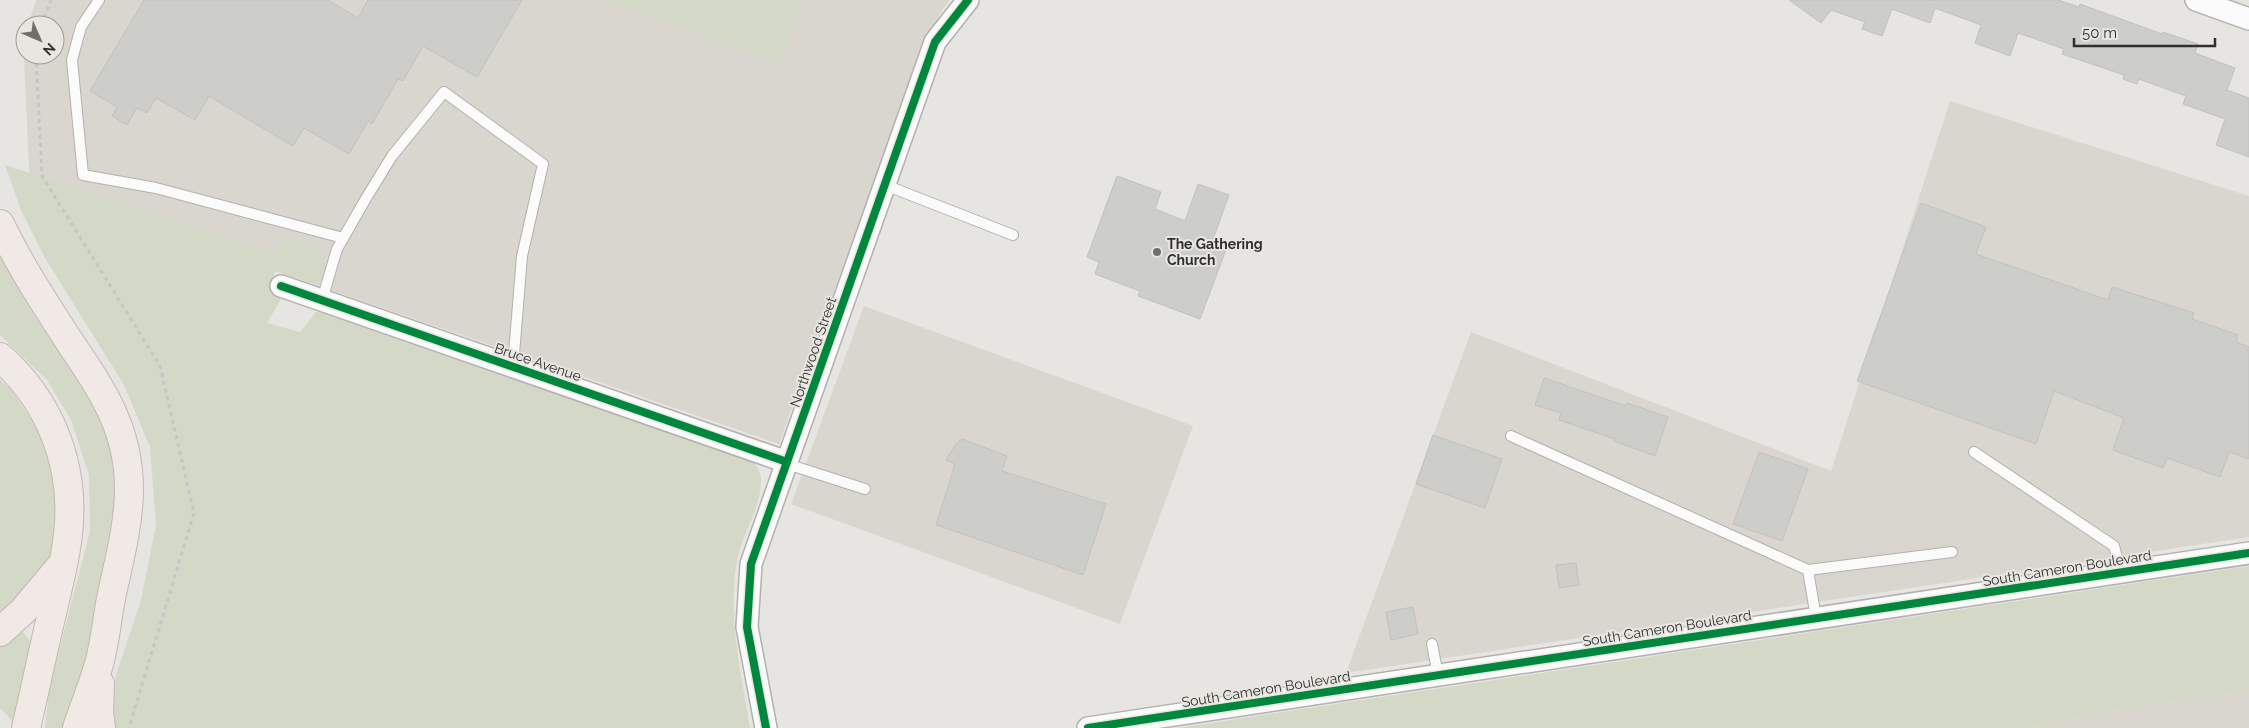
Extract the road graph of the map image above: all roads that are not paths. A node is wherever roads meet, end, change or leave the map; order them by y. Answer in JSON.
{"nodes":[{"id":1,"x":99,"y":0,"type":"edge"},
{"id":2,"x":968,"y":0,"type":"edge"},
{"id":3,"x":2196,"y":0,"type":"edge"},
{"id":4,"x":2249,"y":19,"type":"edge"},
{"id":5,"x":885,"y":185,"type":"junction"},
{"id":6,"x":0,"y":224,"type":"edge"},
{"id":7,"x":1013,"y":235,"type":"dead end"},
{"id":8,"x":343,"y":238,"type":"junction"},
{"id":9,"x":281,"y":286,"type":"dead end"},
{"id":10,"x":322,"y":300,"type":"junction"},
{"id":11,"x":0,"y":357,"type":"edge"},
{"id":12,"x":513,"y":366,"type":"junction"},
{"id":13,"x":1511,"y":436,"type":"dead end"},
{"id":14,"x":1974,"y":452,"type":"dead end"},
{"id":15,"x":787,"y":463,"type":"junction"},
{"id":16,"x":865,"y":489,"type":"dead end"},
{"id":17,"x":1952,"y":552,"type":"dead end"},
{"id":18,"x":2249,"y":553,"type":"edge"},
{"id":19,"x":64,"y":562,"type":"junction"},
{"id":20,"x":1808,"y":570,"type":"junction"},
{"id":21,"x":2120,"y":572,"type":"junction"},
{"id":22,"x":1816,"y":618,"type":"junction"},
{"id":23,"x":0,"y":632,"type":"edge"},
{"id":24,"x":1432,"y":644,"type":"dead end"},
{"id":25,"x":100,"y":663,"type":"junction"},
{"id":26,"x":1438,"y":675,"type":"junction"},
{"id":27,"x":26,"y":728,"type":"edge"},
{"id":28,"x":77,"y":728,"type":"edge"},
{"id":29,"x":101,"y":728,"type":"edge"},
{"id":30,"x":766,"y":728,"type":"edge"},
{"id":31,"x":1088,"y":728,"type":"edge"}],
"edges":[{"from":1,"to":8,"type":"lane"},
{"from":2,"to":5,"type":"street","name":"Northwood Street"},
{"from":3,"to":4,"type":"street"},
{"from":5,"to":7,"type":"lane"},
{"from":5,"to":15,"type":"street","name":"Northwood Street"},
{"from":6,"to":25,"type":"highway"},
{"from":8,"to":10,"type":"lane"},
{"from":8,"to":12,"type":"lane"},
{"from":9,"to":10,"type":"street","name":"Bruce Avenue"},
{"from":10,"to":12,"type":"street","name":"Bruce Avenue"},
{"from":11,"to":19,"type":"highway"},
{"from":12,"to":15,"type":"street","name":"Bruce Avenue"},
{"from":13,"to":20,"type":"lane"},
{"from":14,"to":21,"type":"lane"},
{"from":15,"to":16,"type":"lane"},
{"from":15,"to":30,"type":"street","name":"Northwood Street"},
{"from":17,"to":20,"type":"lane"},
{"from":18,"to":21,"type":"street","name":"South Cameron Boulevard"},
{"from":19,"to":23,"type":"highway"},
{"from":19,"to":27,"type":"highway"},
{"from":20,"to":22,"type":"lane"},
{"from":21,"to":22,"type":"street","name":"South Cameron Boulevard"},
{"from":22,"to":26,"type":"street","name":"South Cameron Boulevard"},
{"from":24,"to":26,"type":"lane"},
{"from":25,"to":28,"type":"highway"},
{"from":25,"to":29,"type":"highway"},
{"from":26,"to":31,"type":"street","name":"South Cameron Boulevard"}]}
